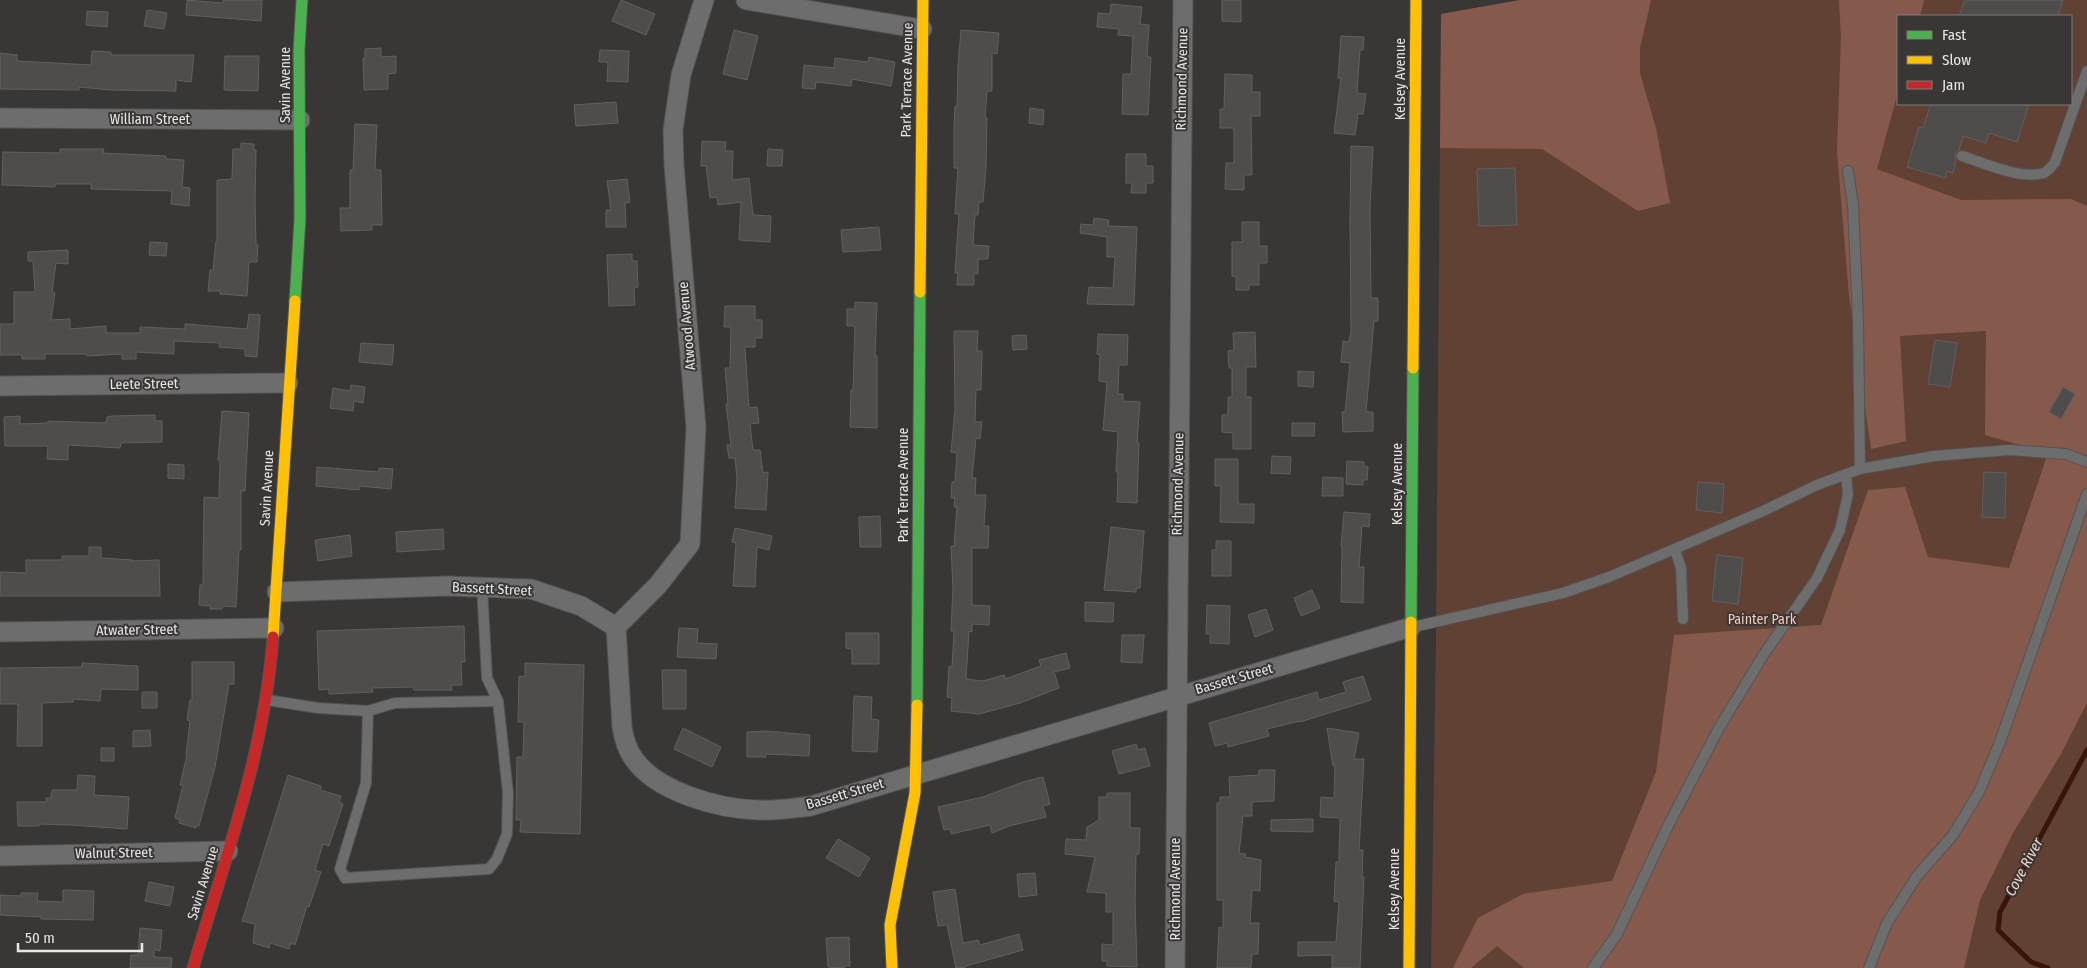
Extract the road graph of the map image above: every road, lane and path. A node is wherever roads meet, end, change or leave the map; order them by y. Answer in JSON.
{"nodes":[{"id":1,"x":302,"y":0,"type":"edge"},
{"id":2,"x":704,"y":0,"type":"edge"},
{"id":3,"x":746,"y":0,"type":"edge"},
{"id":4,"x":923,"y":0,"type":"edge"},
{"id":5,"x":1183,"y":0,"type":"edge"},
{"id":6,"x":1416,"y":0,"type":"edge"},
{"id":7,"x":922,"y":30,"type":"junction"},
{"id":8,"x":2087,"y":72,"type":"edge"},
{"id":9,"x":0,"y":118,"type":"edge"},
{"id":10,"x":300,"y":120,"type":"junction"},
{"id":11,"x":1962,"y":156,"type":"dead end"},
{"id":12,"x":1848,"y":171,"type":"dead end"},
{"id":13,"x":288,"y":383,"type":"junction"},
{"id":14,"x":0,"y":386,"type":"edge"},
{"id":15,"x":2087,"y":462,"type":"edge"},
{"id":16,"x":1860,"y":469,"type":"junction"},
{"id":17,"x":1846,"y":475,"type":"junction"},
{"id":18,"x":2087,"y":494,"type":"edge"},
{"id":19,"x":1675,"y":550,"type":"junction"},
{"id":20,"x":482,"y":587,"type":"junction"},
{"id":21,"x":277,"y":592,"type":"junction"},
{"id":22,"x":1683,"y":619,"type":"dead end"},
{"id":23,"x":616,"y":627,"type":"junction"},
{"id":24,"x":1411,"y":627,"type":"junction"},
{"id":25,"x":274,"y":628,"type":"junction"},
{"id":26,"x":0,"y":632,"type":"edge"},
{"id":27,"x":1176,"y":696,"type":"junction"},
{"id":28,"x":267,"y":700,"type":"junction"},
{"id":29,"x":498,"y":701,"type":"junction"},
{"id":30,"x":368,"y":711,"type":"junction"},
{"id":31,"x":916,"y":773,"type":"junction"},
{"id":32,"x":228,"y":851,"type":"junction"},
{"id":33,"x":0,"y":856,"type":"edge"},
{"id":34,"x":193,"y":968,"type":"edge"},
{"id":35,"x":892,"y":968,"type":"edge"},
{"id":36,"x":1175,"y":968,"type":"edge"},
{"id":37,"x":1409,"y":968,"type":"edge"},
{"id":38,"x":1593,"y":968,"type":"edge"},
{"id":39,"x":1868,"y":968,"type":"edge"}],
"edges":[{"from":1,"to":10,"type":"street","name":"Savin Avenue"},
{"from":2,"to":23,"type":"street","name":"Atwood Avenue"},
{"from":3,"to":7,"type":"street"},
{"from":4,"to":7,"type":"street","name":"Park Terrace Avenue"},
{"from":5,"to":27,"type":"street","name":"Richmond Avenue"},
{"from":6,"to":24,"type":"street","name":"Kelsey Avenue"},
{"from":7,"to":31,"type":"street","name":"Park Terrace Avenue"},
{"from":8,"to":11,"type":"lane"},
{"from":9,"to":10,"type":"street","name":"William Street"},
{"from":10,"to":13,"type":"street","name":"Savin Avenue"},
{"from":12,"to":16,"type":"lane"},
{"from":13,"to":14,"type":"street","name":"Leete Street"},
{"from":13,"to":21,"type":"street","name":"Savin Avenue"},
{"from":15,"to":16,"type":"lane"},
{"from":16,"to":17,"type":"lane"},
{"from":17,"to":19,"type":"lane"},
{"from":17,"to":38,"type":"lane"},
{"from":18,"to":39,"type":"lane"},
{"from":19,"to":22,"type":"lane"},
{"from":19,"to":24,"type":"lane"},
{"from":20,"to":21,"type":"street","name":"Bassett Street"},
{"from":20,"to":23,"type":"street","name":"Bassett Street"},
{"from":20,"to":29,"type":"lane"},
{"from":21,"to":25,"type":"street","name":"Savin Avenue"},
{"from":23,"to":31,"type":"street","name":"Bassett Street"},
{"from":24,"to":27,"type":"street","name":"Bassett Street"},
{"from":24,"to":37,"type":"street","name":"Kelsey Avenue"},
{"from":25,"to":26,"type":"street","name":"Atwater Street"},
{"from":25,"to":28,"type":"street","name":"Savin Avenue"},
{"from":27,"to":31,"type":"street","name":"Bassett Street"},
{"from":27,"to":36,"type":"street","name":"Richmond Avenue"},
{"from":28,"to":30,"type":"lane"},
{"from":28,"to":32,"type":"street","name":"Savin Avenue"},
{"from":29,"to":30,"type":"lane"},
{"from":29,"to":30,"type":"lane"},
{"from":31,"to":35,"type":"street","name":"Park Terrace Avenue"},
{"from":32,"to":33,"type":"street","name":"Walnut Street"},
{"from":32,"to":34,"type":"street","name":"Savin Avenue"}]}
